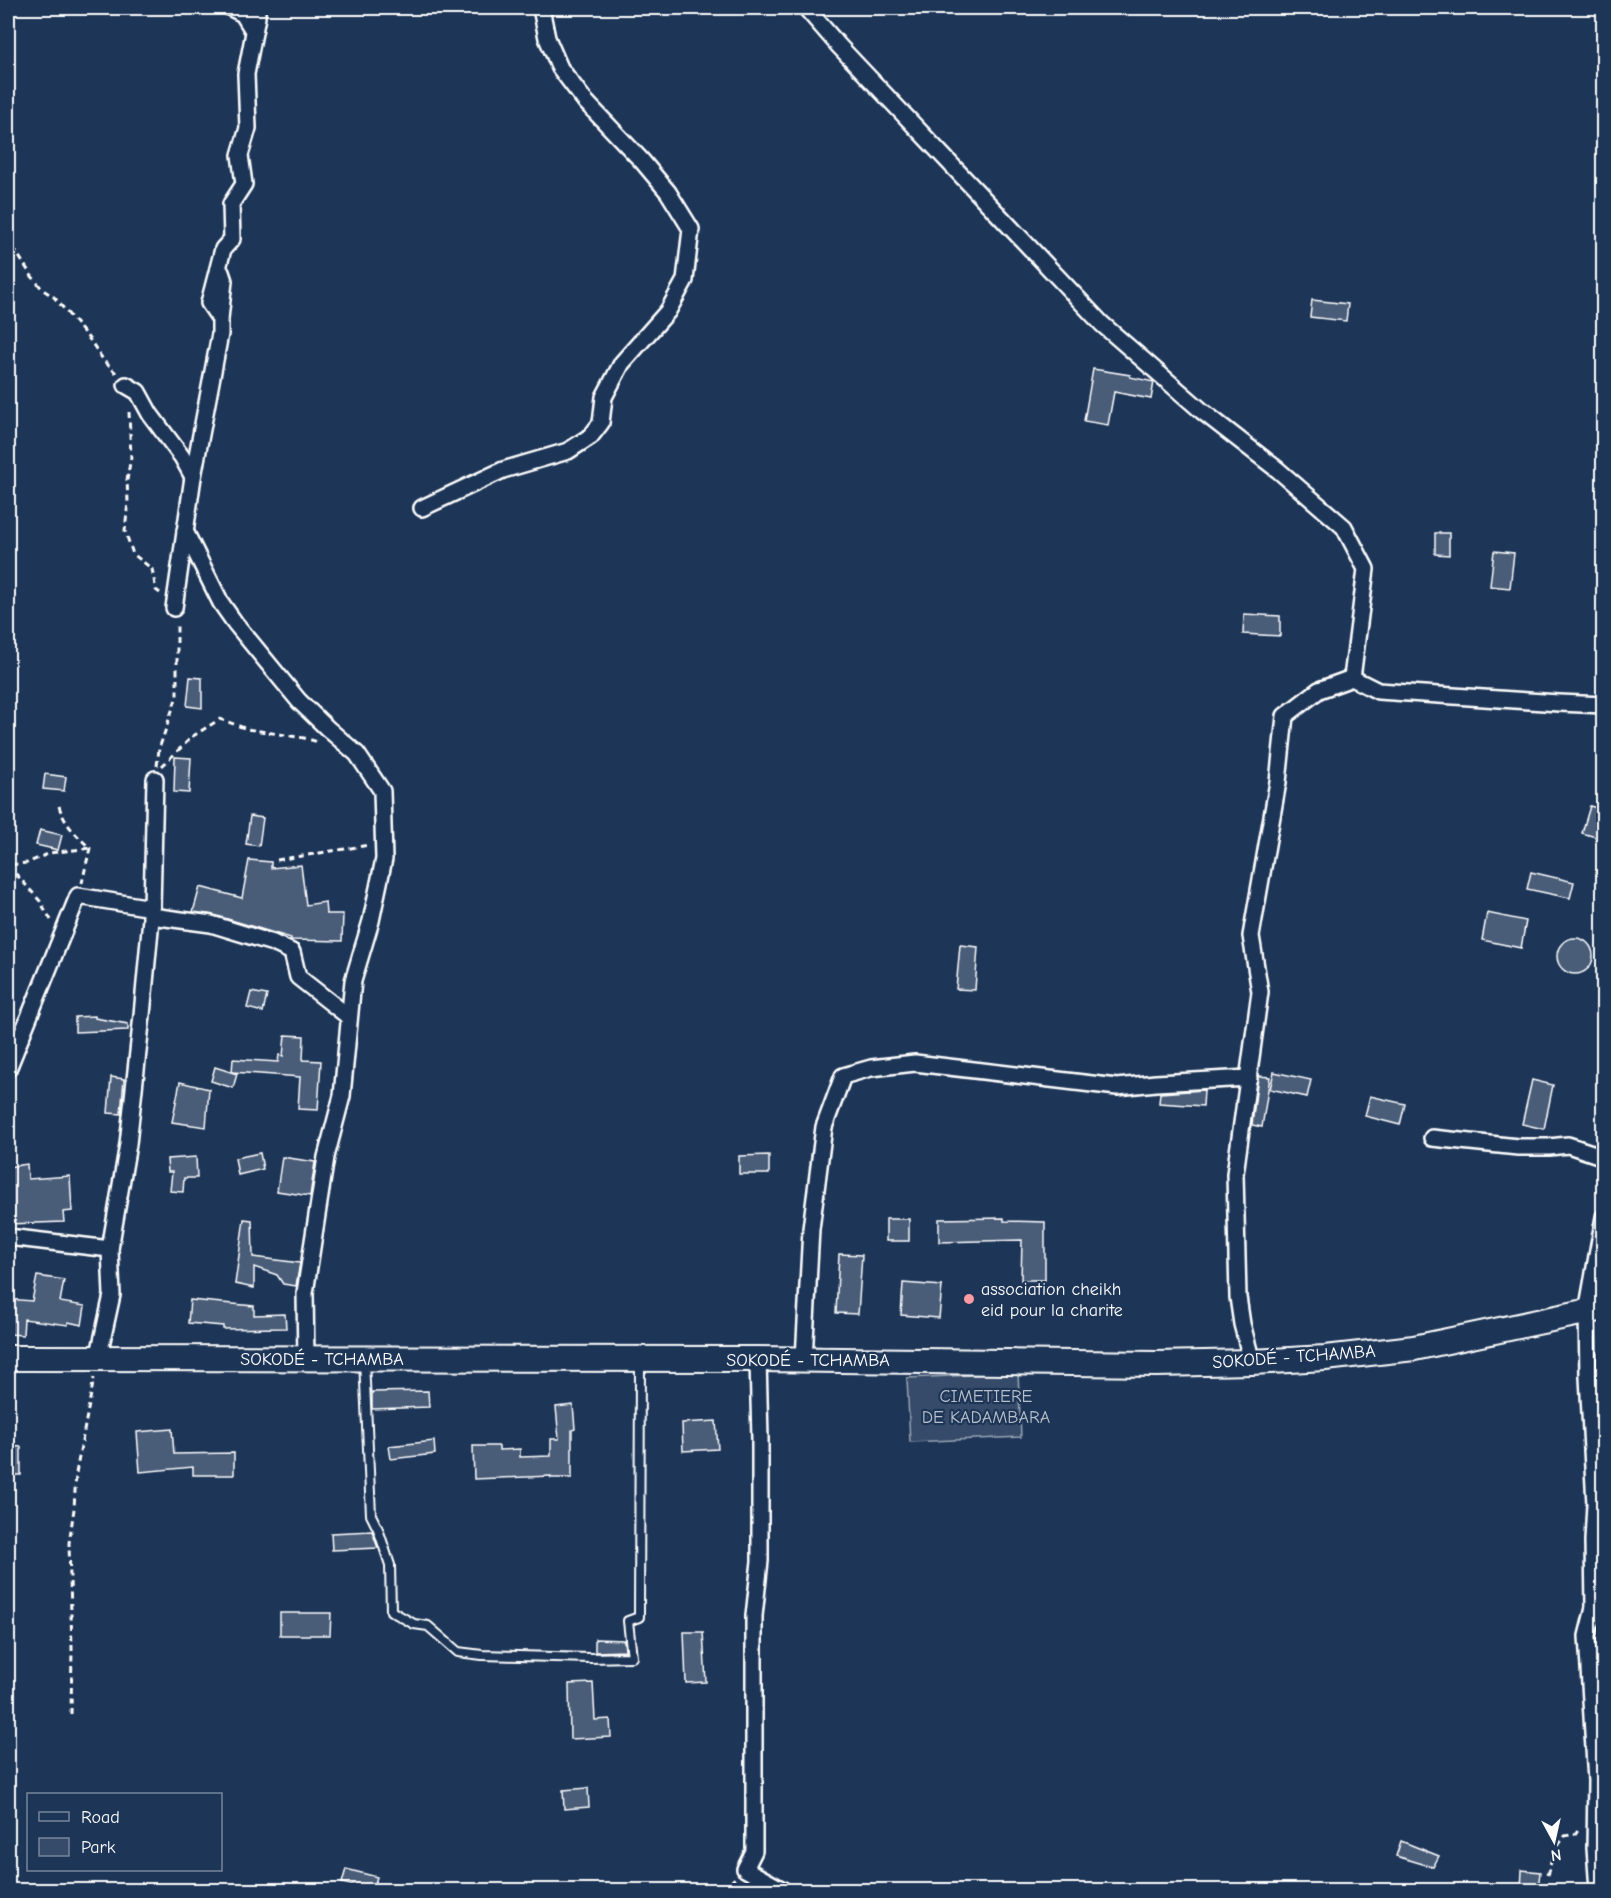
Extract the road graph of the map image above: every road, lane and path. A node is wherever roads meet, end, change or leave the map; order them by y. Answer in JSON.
{"nodes":[{"id":1,"x":231,"y":8,"type":"edge"},
{"id":2,"x":257,"y":8,"type":"edge"},
{"id":3,"x":541,"y":8,"type":"edge"},
{"id":4,"x":806,"y":8,"type":"edge"},
{"id":5,"x":254,"y":32,"type":"junction"},
{"id":6,"x":8,"y":228,"type":"edge"},
{"id":7,"x":126,"y":385,"type":"junction"},
{"id":8,"x":193,"y":477,"type":"junction"},
{"id":9,"x":422,"y":508,"type":"dead end"},
{"id":10,"x":185,"y":531,"type":"junction"},
{"id":11,"x":174,"y":608,"type":"junction"},
{"id":12,"x":1352,"y":678,"type":"junction"},
{"id":13,"x":1604,"y":705,"type":"edge"},
{"id":14,"x":325,"y":744,"type":"dead end"},
{"id":15,"x":155,"y":779,"type":"junction"},
{"id":16,"x":59,"y":806,"type":"dead end"},
{"id":17,"x":383,"y":842,"type":"junction"},
{"id":18,"x":90,"y":848,"type":"junction"},
{"id":19,"x":277,"y":860,"type":"dead end"},
{"id":20,"x":78,"y":896,"type":"junction"},
{"id":21,"x":151,"y":912,"type":"junction"},
{"id":22,"x":63,"y":935,"type":"junction"},
{"id":23,"x":349,"y":1017,"type":"junction"},
{"id":24,"x":8,"y":1069,"type":"edge"},
{"id":25,"x":1249,"y":1078,"type":"junction"},
{"id":26,"x":1432,"y":1138,"type":"dead end"},
{"id":27,"x":1604,"y":1157,"type":"edge"},
{"id":28,"x":1604,"y":1217,"type":"edge"},
{"id":29,"x":8,"y":1237,"type":"edge"},
{"id":30,"x":110,"y":1249,"type":"junction"},
{"id":31,"x":1595,"y":1310,"type":"edge"},
{"id":32,"x":8,"y":1358,"type":"edge"},
{"id":33,"x":98,"y":1359,"type":"junction"},
{"id":34,"x":306,"y":1359,"type":"junction"},
{"id":35,"x":364,"y":1359,"type":"junction"},
{"id":36,"x":640,"y":1359,"type":"junction"},
{"id":37,"x":758,"y":1359,"type":"junction"},
{"id":38,"x":804,"y":1359,"type":"junction"},
{"id":39,"x":1252,"y":1362,"type":"junction"},
{"id":40,"x":1599,"y":1606,"type":"edge"},
{"id":41,"x":71,"y":1714,"type":"dead end"},
{"id":42,"x":1600,"y":1781,"type":"edge"},
{"id":43,"x":1596,"y":1801,"type":"junction"},
{"id":44,"x":1547,"y":1875,"type":"dead end"},
{"id":45,"x":783,"y":1890,"type":"edge"},
{"id":46,"x":1598,"y":1890,"type":"edge"}],
"edges":[{"from":1,"to":5,"type":"street"},
{"from":2,"to":5,"type":"street"},
{"from":3,"to":9,"type":"street"},
{"from":4,"to":12,"type":"street"},
{"from":5,"to":8,"type":"street"},
{"from":6,"to":7,"type":"path"},
{"from":7,"to":8,"type":"street"},
{"from":7,"to":11,"type":"path"},
{"from":8,"to":10,"type":"street"},
{"from":10,"to":11,"type":"street"},
{"from":10,"to":17,"type":"street"},
{"from":11,"to":15,"type":"path"},
{"from":12,"to":13,"type":"street"},
{"from":12,"to":25,"type":"street"},
{"from":14,"to":15,"type":"path"},
{"from":15,"to":21,"type":"street"},
{"from":16,"to":18,"type":"path"},
{"from":17,"to":19,"type":"path"},
{"from":17,"to":23,"type":"street"},
{"from":18,"to":20,"type":"path"},
{"from":18,"to":22,"type":"path"},
{"from":20,"to":21,"type":"street"},
{"from":20,"to":22,"type":"street"},
{"from":21,"to":23,"type":"street"},
{"from":21,"to":30,"type":"street"},
{"from":22,"to":24,"type":"street"},
{"from":23,"to":34,"type":"street"},
{"from":25,"to":38,"type":"street"},
{"from":25,"to":39,"type":"street"},
{"from":26,"to":27,"type":"street"},
{"from":28,"to":31,"type":"street"},
{"from":29,"to":30,"type":"street"},
{"from":30,"to":33,"type":"street"},
{"from":31,"to":39,"type":"main road","name":"SOKODÉ - TCHAMBA"},
{"from":31,"to":40,"type":"street"},
{"from":32,"to":33,"type":"main road","name":"SOKODÉ - TCHAMBA"},
{"from":33,"to":34,"type":"main road","name":"SOKODÉ - TCHAMBA"},
{"from":33,"to":41,"type":"path"},
{"from":34,"to":35,"type":"main road","name":"SOKODÉ - TCHAMBA"},
{"from":35,"to":36,"type":"main road","name":"SOKODÉ - TCHAMBA"},
{"from":35,"to":36,"type":"lane"},
{"from":36,"to":37,"type":"main road","name":"SOKODÉ - TCHAMBA"},
{"from":37,"to":38,"type":"main road","name":"SOKODÉ - TCHAMBA"},
{"from":37,"to":45,"type":"street"},
{"from":38,"to":39,"type":"main road","name":"SOKODÉ - TCHAMBA"},
{"from":40,"to":42,"type":"street"},
{"from":42,"to":43,"type":"street"},
{"from":43,"to":44,"type":"path"},
{"from":43,"to":46,"type":"street"}]}
